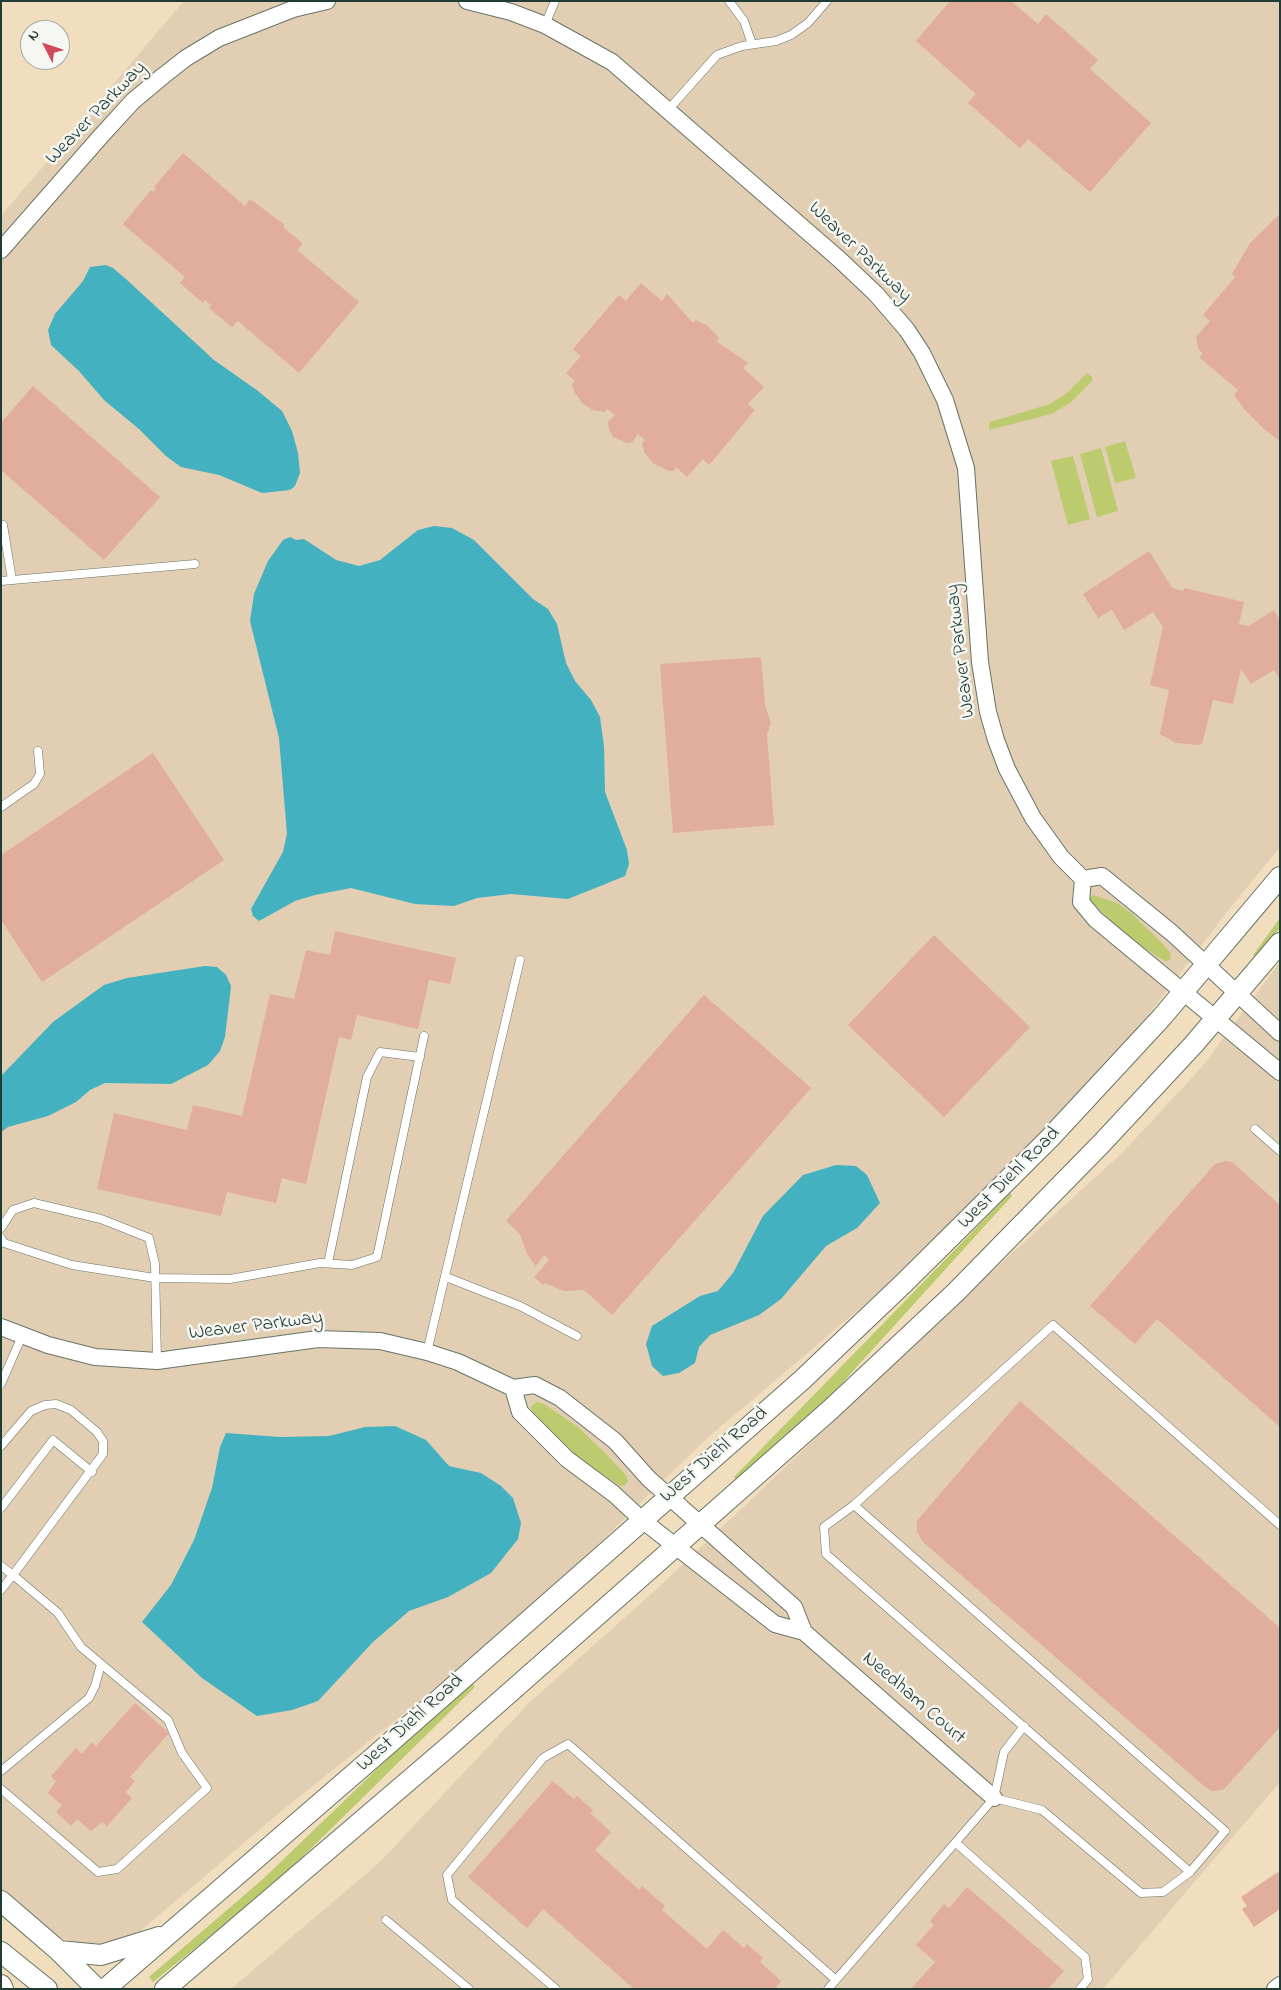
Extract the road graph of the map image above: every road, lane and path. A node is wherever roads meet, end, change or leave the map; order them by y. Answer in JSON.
{"nodes":[{"id":1,"x":326,"y":1,"type":"edge"},
{"id":2,"x":467,"y":1,"type":"edge"},
{"id":3,"x":555,"y":1,"type":"edge"},
{"id":4,"x":729,"y":1,"type":"edge"},
{"id":5,"x":827,"y":1,"type":"edge"},
{"id":6,"x":292,"y":5,"type":"edge"},
{"id":7,"x":545,"y":24,"type":"junction"},
{"id":8,"x":752,"y":44,"type":"junction"},
{"id":9,"x":669,"y":109,"type":"junction"},
{"id":10,"x":1,"y":250,"type":"edge"},
{"id":11,"x":3,"y":525,"type":"dead end"},
{"id":12,"x":195,"y":564,"type":"dead end"},
{"id":13,"x":12,"y":580,"type":"junction"},
{"id":14,"x":1,"y":581,"type":"edge"},
{"id":15,"x":38,"y":751,"type":"dead end"},
{"id":16,"x":1,"y":807,"type":"edge"},
{"id":17,"x":1280,"y":877,"type":"edge"},
{"id":18,"x":1083,"y":879,"type":"junction"},
{"id":19,"x":1280,"y":943,"type":"edge"},
{"id":20,"x":520,"y":960,"type":"dead end"},
{"id":21,"x":1205,"y":966,"type":"junction"},
{"id":22,"x":1183,"y":992,"type":"junction"},
{"id":23,"x":1236,"y":994,"type":"junction"},
{"id":24,"x":1216,"y":1019,"type":"junction"},
{"id":25,"x":1280,"y":1033,"type":"edge"},
{"id":26,"x":424,"y":1036,"type":"dead end"},
{"id":27,"x":420,"y":1057,"type":"junction"},
{"id":28,"x":1280,"y":1072,"type":"edge"},
{"id":29,"x":1254,"y":1129,"type":"dead end"},
{"id":30,"x":1280,"y":1151,"type":"edge"},
{"id":31,"x":1,"y":1228,"type":"edge"},
{"id":32,"x":1,"y":1238,"type":"edge"},
{"id":33,"x":328,"y":1264,"type":"junction"},
{"id":34,"x":446,"y":1277,"type":"junction"},
{"id":35,"x":155,"y":1278,"type":"junction"},
{"id":36,"x":1,"y":1328,"type":"edge"},
{"id":37,"x":22,"y":1336,"type":"junction"},
{"id":38,"x":576,"y":1336,"type":"dead end"},
{"id":39,"x":427,"y":1352,"type":"junction"},
{"id":40,"x":157,"y":1361,"type":"junction"},
{"id":41,"x":1,"y":1384,"type":"edge"},
{"id":42,"x":513,"y":1388,"type":"junction"},
{"id":43,"x":1,"y":1446,"type":"edge"},
{"id":44,"x":92,"y":1472,"type":"junction"},
{"id":45,"x":668,"y":1497,"type":"junction"},
{"id":46,"x":854,"y":1505,"type":"junction"},
{"id":47,"x":1,"y":1508,"type":"edge"},
{"id":48,"x":642,"y":1520,"type":"junction"},
{"id":49,"x":700,"y":1523,"type":"junction"},
{"id":50,"x":1280,"y":1525,"type":"edge"},
{"id":51,"x":674,"y":1546,"type":"junction"},
{"id":52,"x":1,"y":1566,"type":"edge"},
{"id":53,"x":13,"y":1575,"type":"junction"},
{"id":54,"x":1,"y":1590,"type":"edge"},
{"id":55,"x":804,"y":1632,"type":"junction"},
{"id":56,"x":101,"y":1664,"type":"junction"},
{"id":57,"x":1024,"y":1726,"type":"junction"},
{"id":58,"x":1,"y":1771,"type":"edge"},
{"id":59,"x":1,"y":1789,"type":"edge"},
{"id":60,"x":994,"y":1798,"type":"junction"},
{"id":61,"x":956,"y":1843,"type":"junction"},
{"id":62,"x":1190,"y":1872,"type":"junction"},
{"id":63,"x":1,"y":1901,"type":"edge"},
{"id":64,"x":386,"y":1920,"type":"dead end"},
{"id":65,"x":169,"y":1934,"type":"junction"},
{"id":66,"x":59,"y":1951,"type":"junction"},
{"id":67,"x":1,"y":1952,"type":"edge"},
{"id":68,"x":836,"y":1980,"type":"junction"},
{"id":69,"x":1,"y":1985,"type":"edge"},
{"id":70,"x":1280,"y":1985,"type":"edge"},
{"id":71,"x":4,"y":1989,"type":"edge"},
{"id":72,"x":47,"y":1989,"type":"edge"},
{"id":73,"x":97,"y":1989,"type":"edge"},
{"id":74,"x":105,"y":1989,"type":"edge"},
{"id":75,"x":165,"y":1989,"type":"edge"},
{"id":76,"x":469,"y":1989,"type":"edge"},
{"id":77,"x":556,"y":1989,"type":"edge"},
{"id":78,"x":828,"y":1989,"type":"edge"},
{"id":79,"x":1080,"y":1989,"type":"edge"},
{"id":80,"x":1275,"y":1989,"type":"edge"}],
"edges":[{"from":1,"to":6,"type":"street","name":"Weaver Parkway"},
{"from":2,"to":7,"type":"street","name":"Weaver Parkway"},
{"from":3,"to":7,"type":"lane"},
{"from":4,"to":8,"type":"lane"},
{"from":5,"to":8,"type":"lane"},
{"from":6,"to":10,"type":"street","name":"Weaver Parkway"},
{"from":7,"to":9,"type":"street","name":"Weaver Parkway"},
{"from":8,"to":9,"type":"lane"},
{"from":9,"to":18,"type":"street","name":"Weaver Parkway"},
{"from":11,"to":13,"type":"lane"},
{"from":12,"to":13,"type":"lane"},
{"from":13,"to":14,"type":"lane"},
{"from":15,"to":16,"type":"lane"},
{"from":17,"to":21,"type":"street","name":"West Diehl Road"},
{"from":18,"to":21,"type":"street"},
{"from":18,"to":22,"type":"street"},
{"from":19,"to":23,"type":"street","name":"West Diehl Road"},
{"from":20,"to":34,"type":"lane"},
{"from":21,"to":22,"type":"street","name":"West Diehl Road"},
{"from":21,"to":23,"type":"street"},
{"from":22,"to":24,"type":"street"},
{"from":22,"to":45,"type":"street","name":"West Diehl Road"},
{"from":23,"to":24,"type":"street","name":"West Diehl Road"},
{"from":23,"to":25,"type":"street"},
{"from":24,"to":28,"type":"street"},
{"from":24,"to":49,"type":"street","name":"West Diehl Road"},
{"from":26,"to":27,"type":"lane"},
{"from":27,"to":33,"type":"lane"},
{"from":27,"to":33,"type":"lane"},
{"from":29,"to":30,"type":"lane"},
{"from":31,"to":35,"type":"lane"},
{"from":32,"to":35,"type":"lane"},
{"from":33,"to":35,"type":"lane"},
{"from":34,"to":38,"type":"lane"},
{"from":34,"to":39,"type":"lane"},
{"from":35,"to":40,"type":"lane"},
{"from":36,"to":37,"type":"street","name":"Weaver Parkway"},
{"from":37,"to":40,"type":"street","name":"Weaver Parkway"},
{"from":37,"to":41,"type":"lane"},
{"from":39,"to":40,"type":"street","name":"Weaver Parkway"},
{"from":39,"to":42,"type":"street","name":"Weaver Parkway"},
{"from":42,"to":45,"type":"street","name":"Weaver Parkway"},
{"from":42,"to":48,"type":"street"},
{"from":43,"to":44,"type":"lane"},
{"from":44,"to":47,"type":"lane"},
{"from":44,"to":53,"type":"lane"},
{"from":45,"to":48,"type":"street","name":"West Diehl Road"},
{"from":45,"to":49,"type":"street","name":"Needham Court"},
{"from":46,"to":50,"type":"lane"},
{"from":46,"to":57,"type":"lane"},
{"from":46,"to":62,"type":"lane"},
{"from":48,"to":51,"type":"street","name":"Needham Court"},
{"from":48,"to":65,"type":"street","name":"West Diehl Road"},
{"from":49,"to":51,"type":"street","name":"West Diehl Road"},
{"from":49,"to":55,"type":"street","name":"Needham Court"},
{"from":51,"to":55,"type":"street","name":"Needham Court"},
{"from":51,"to":75,"type":"street","name":"West Diehl Road"},
{"from":52,"to":53,"type":"lane"},
{"from":53,"to":54,"type":"lane"},
{"from":53,"to":56,"type":"lane"},
{"from":55,"to":60,"type":"street","name":"Needham Court"},
{"from":56,"to":58,"type":"lane"},
{"from":56,"to":59,"type":"lane"},
{"from":57,"to":60,"type":"lane"},
{"from":57,"to":62,"type":"lane"},
{"from":60,"to":61,"type":"lane"},
{"from":60,"to":62,"type":"lane"},
{"from":61,"to":68,"type":"lane"},
{"from":61,"to":79,"type":"lane"},
{"from":63,"to":66,"type":"street"},
{"from":64,"to":76,"type":"lane"},
{"from":65,"to":66,"type":"street"},
{"from":65,"to":74,"type":"street","name":"West Diehl Road"},
{"from":66,"to":73,"type":"street"},
{"from":67,"to":72,"type":"street"},
{"from":68,"to":77,"type":"lane"},
{"from":68,"to":78,"type":"lane"},
{"from":69,"to":71,"type":"street"},
{"from":70,"to":80,"type":"street"}]}
